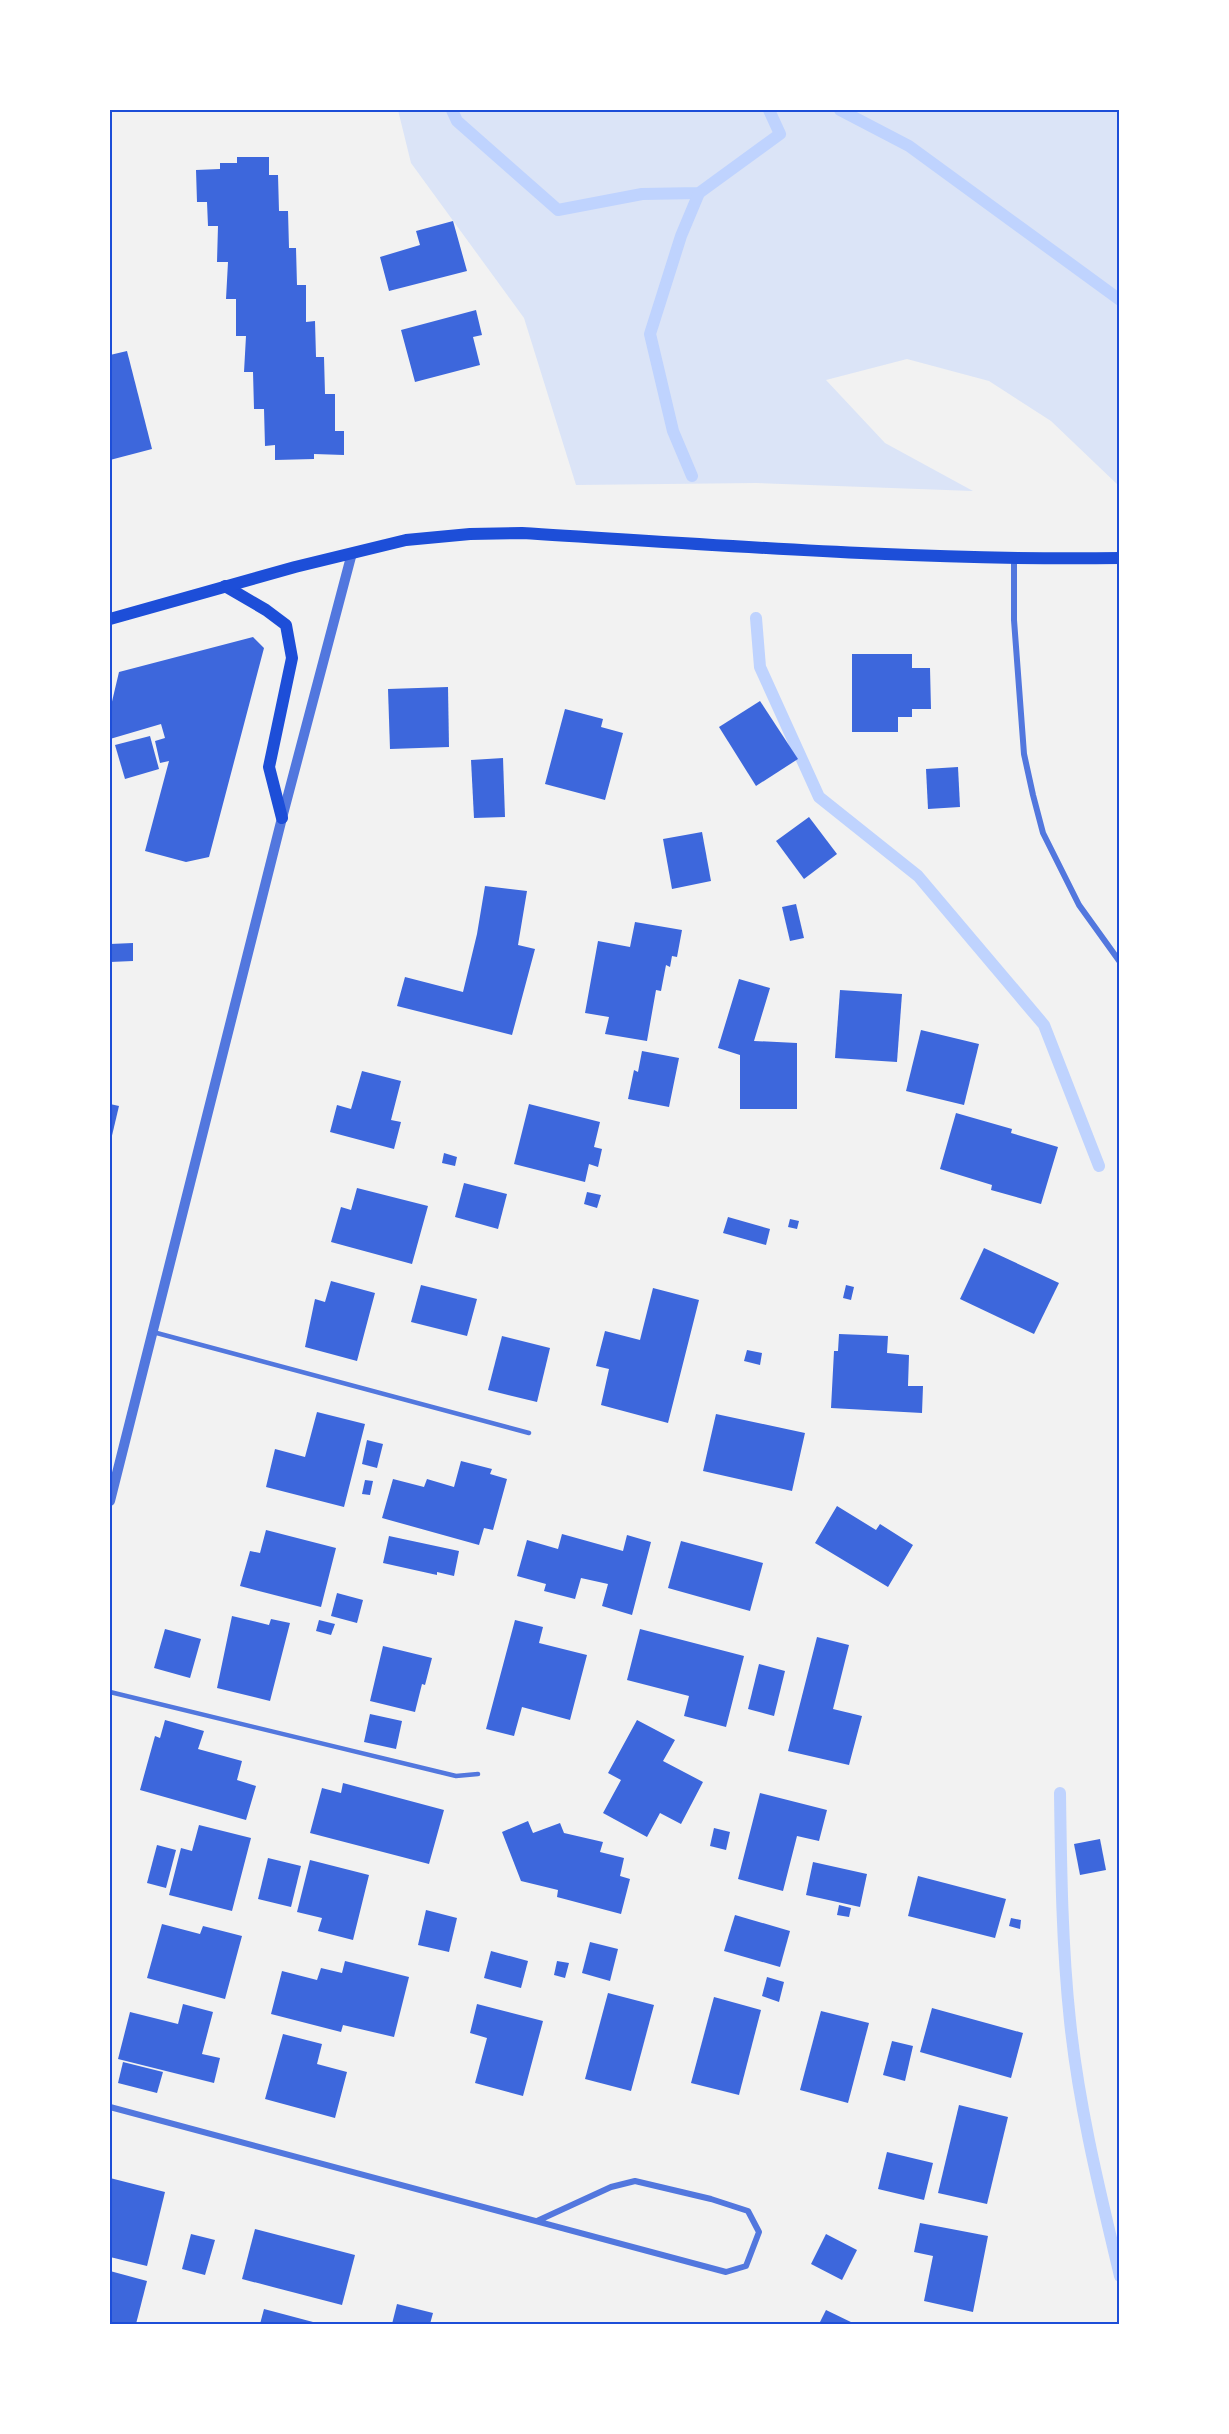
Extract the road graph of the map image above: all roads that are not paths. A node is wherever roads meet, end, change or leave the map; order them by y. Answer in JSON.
{"nodes":[{"id":1,"x":352,"y":553,"type":"junction"},
{"id":2,"x":1119,"y":558,"type":"edge"},
{"id":3,"x":1014,"y":559,"type":"junction"},
{"id":4,"x":225,"y":586,"type":"junction"},
{"id":5,"x":110,"y":619,"type":"edge"},
{"id":6,"x":282,"y":818,"type":"junction"},
{"id":7,"x":1119,"y":962,"type":"edge"},
{"id":8,"x":153,"y":1332,"type":"junction"},
{"id":9,"x":529,"y":1433,"type":"dead end"},
{"id":10,"x":110,"y":1501,"type":"edge"},
{"id":11,"x":110,"y":1692,"type":"edge"},
{"id":12,"x":478,"y":1774,"type":"dead end"},
{"id":13,"x":110,"y":2108,"type":"edge"},
{"id":14,"x":537,"y":2221,"type":"junction"}],
"edges":[{"from":1,"to":3,"type":"main road"},
{"from":1,"to":4,"type":"main road"},
{"from":1,"to":6,"type":"street"},
{"from":2,"to":3,"type":"main road"},
{"from":3,"to":7,"type":"street"},
{"from":4,"to":5,"type":"main road"},
{"from":4,"to":6,"type":"main road"},
{"from":6,"to":8,"type":"street"},
{"from":8,"to":9,"type":"lane"},
{"from":8,"to":10,"type":"street"},
{"from":11,"to":12,"type":"lane"},
{"from":13,"to":14,"type":"street"},
{"from":14,"to":14,"type":"street"}]}
